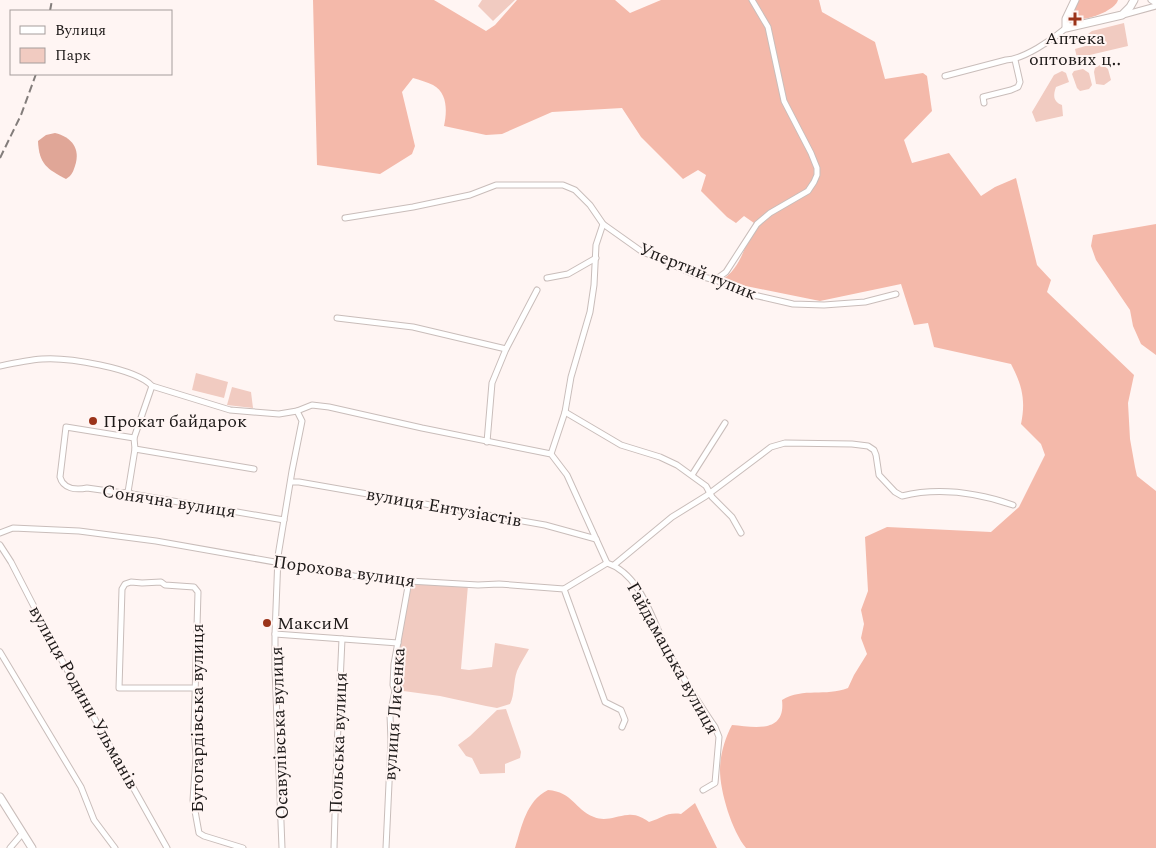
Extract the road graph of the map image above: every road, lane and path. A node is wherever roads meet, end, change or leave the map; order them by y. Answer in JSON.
{"nodes":[{"id":1,"x":752,"y":0,"type":"edge"},
{"id":2,"x":1075,"y":0,"type":"edge"},
{"id":3,"x":1134,"y":0,"type":"edge"},
{"id":4,"x":1151,"y":0,"type":"edge"},
{"id":5,"x":1156,"y":5,"type":"edge"},
{"id":6,"x":1122,"y":15,"type":"junction"},
{"id":7,"x":1066,"y":28,"type":"junction"},
{"id":8,"x":1015,"y":60,"type":"junction"},
{"id":9,"x":945,"y":76,"type":"dead end"},
{"id":10,"x":984,"y":103,"type":"dead end"},
{"id":11,"x":345,"y":218,"type":"dead end"},
{"id":12,"x":603,"y":224,"type":"junction"},
{"id":13,"x":596,"y":258,"type":"junction"},
{"id":14,"x":547,"y":278,"type":"dead end"},
{"id":15,"x":715,"y":280,"type":"junction"},
{"id":16,"x":537,"y":290,"type":"dead end"},
{"id":17,"x":896,"y":294,"type":"dead end"},
{"id":18,"x":337,"y":318,"type":"dead end"},
{"id":19,"x":506,"y":349,"type":"junction"},
{"id":20,"x":0,"y":366,"type":"edge"},
{"id":21,"x":152,"y":386,"type":"junction"},
{"id":22,"x":297,"y":411,"type":"junction"},
{"id":23,"x":565,"y":412,"type":"junction"},
{"id":24,"x":725,"y":423,"type":"dead end"},
{"id":25,"x":134,"y":438,"type":"junction"},
{"id":26,"x":487,"y":442,"type":"junction"},
{"id":27,"x":135,"y":450,"type":"junction"},
{"id":28,"x":551,"y":454,"type":"junction"},
{"id":29,"x":254,"y":470,"type":"dead end"},
{"id":30,"x":692,"y":475,"type":"junction"},
{"id":31,"x":291,"y":482,"type":"junction"},
{"id":32,"x":128,"y":492,"type":"junction"},
{"id":33,"x":710,"y":492,"type":"junction"},
{"id":34,"x":1013,"y":505,"type":"dead end"},
{"id":35,"x":284,"y":520,"type":"junction"},
{"id":36,"x":0,"y":533,"type":"edge"},
{"id":37,"x":741,"y":533,"type":"dead end"},
{"id":38,"x":596,"y":539,"type":"junction"},
{"id":39,"x":0,"y":546,"type":"edge"},
{"id":40,"x":278,"y":562,"type":"junction"},
{"id":41,"x":606,"y":563,"type":"junction"},
{"id":42,"x":614,"y":565,"type":"junction"},
{"id":43,"x":410,"y":582,"type":"junction"},
{"id":44,"x":564,"y":589,"type":"junction"},
{"id":45,"x":275,"y":634,"type":"junction"},
{"id":46,"x":342,"y":639,"type":"junction"},
{"id":47,"x":398,"y":643,"type":"junction"},
{"id":48,"x":0,"y":652,"type":"edge"},
{"id":49,"x":195,"y":688,"type":"junction"},
{"id":50,"x":622,"y":727,"type":"dead end"},
{"id":51,"x":703,"y":790,"type":"dead end"},
{"id":52,"x":0,"y":797,"type":"edge"},
{"id":53,"x":22,"y":834,"type":"junction"},
{"id":54,"x":10,"y":848,"type":"edge"},
{"id":55,"x":32,"y":848,"type":"edge"},
{"id":56,"x":115,"y":848,"type":"edge"},
{"id":57,"x":167,"y":848,"type":"edge"},
{"id":58,"x":243,"y":848,"type":"edge"},
{"id":59,"x":282,"y":848,"type":"edge"},
{"id":60,"x":334,"y":848,"type":"edge"},
{"id":61,"x":386,"y":848,"type":"edge"}],
"edges":[{"from":1,"to":15,"type":"street"},
{"from":2,"to":7,"type":"street"},
{"from":3,"to":6,"type":"street"},
{"from":4,"to":5,"type":"street"},
{"from":5,"to":6,"type":"street"},
{"from":6,"to":7,"type":"street"},
{"from":7,"to":8,"type":"street"},
{"from":8,"to":9,"type":"street"},
{"from":8,"to":10,"type":"street"},
{"from":11,"to":12,"type":"street","name":"Упертий тупик"},
{"from":12,"to":13,"type":"street"},
{"from":12,"to":15,"type":"street","name":"Упертий тупик"},
{"from":13,"to":14,"type":"street"},
{"from":13,"to":23,"type":"street"},
{"from":15,"to":17,"type":"street","name":"Упертий тупик"},
{"from":16,"to":19,"type":"street"},
{"from":18,"to":19,"type":"street"},
{"from":19,"to":26,"type":"street"},
{"from":20,"to":21,"type":"street"},
{"from":21,"to":22,"type":"street"},
{"from":21,"to":25,"type":"street"},
{"from":22,"to":26,"type":"street"},
{"from":22,"to":31,"type":"street","name":"Осавулівська вулиця"},
{"from":23,"to":28,"type":"street"},
{"from":23,"to":30,"type":"street"},
{"from":24,"to":30,"type":"street"},
{"from":25,"to":27,"type":"street"},
{"from":25,"to":32,"type":"street","name":"Сонячна вулиця"},
{"from":26,"to":28,"type":"street"},
{"from":27,"to":29,"type":"street"},
{"from":27,"to":32,"type":"street"},
{"from":28,"to":38,"type":"street"},
{"from":30,"to":33,"type":"street"},
{"from":31,"to":35,"type":"street","name":"Осавулівська вулиця"},
{"from":31,"to":38,"type":"street","name":"вулиця Ентузіастів"},
{"from":32,"to":35,"type":"street","name":"Сонячна вулиця"},
{"from":33,"to":34,"type":"street"},
{"from":33,"to":37,"type":"street"},
{"from":33,"to":42,"type":"street"},
{"from":35,"to":40,"type":"street","name":"Осавулівська вулиця"},
{"from":36,"to":40,"type":"street","name":"Порохова вулиця"},
{"from":38,"to":41,"type":"street"},
{"from":39,"to":57,"type":"street","name":"вулиця Родини Ульманів"},
{"from":40,"to":43,"type":"street","name":"Порохова вулиця"},
{"from":40,"to":45,"type":"street","name":"Осавулівська вулиця"},
{"from":41,"to":42,"type":"street","name":"Гайдамацька вулиця"},
{"from":41,"to":44,"type":"street"},
{"from":42,"to":51,"type":"street","name":"Гайдамацька вулиця"},
{"from":43,"to":44,"type":"street","name":"Порохова вулиця"},
{"from":43,"to":47,"type":"street","name":"вулиця Лисенка"},
{"from":44,"to":50,"type":"street"},
{"from":45,"to":46,"type":"street"},
{"from":45,"to":59,"type":"street","name":"Осавулівська вулиця"},
{"from":46,"to":47,"type":"street"},
{"from":46,"to":60,"type":"street","name":"Польська вулиця"},
{"from":47,"to":61,"type":"street","name":"вулиця Лисенка"},
{"from":48,"to":56,"type":"street"},
{"from":49,"to":49,"type":"street","name":"Бугогардівська вулиця"},
{"from":49,"to":58,"type":"street","name":"Бугогардівська вулиця"},
{"from":52,"to":53,"type":"street"},
{"from":53,"to":54,"type":"street"},
{"from":53,"to":55,"type":"street"}]}
